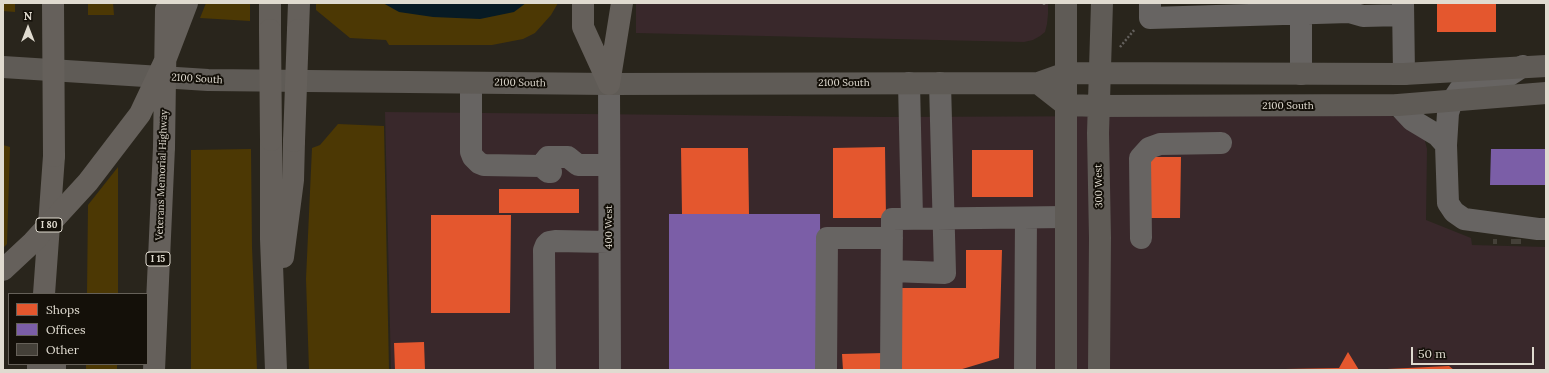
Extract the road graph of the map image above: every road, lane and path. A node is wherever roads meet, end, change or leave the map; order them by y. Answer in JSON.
{"nodes":[{"id":1,"x":54,"y":3,"type":"edge"},
{"id":2,"x":187,"y":3,"type":"edge"},
{"id":3,"x":270,"y":3,"type":"edge"},
{"id":4,"x":299,"y":3,"type":"edge"},
{"id":5,"x":583,"y":3,"type":"edge"},
{"id":6,"x":622,"y":3,"type":"edge"},
{"id":7,"x":1102,"y":3,"type":"edge"},
{"id":8,"x":1052,"y":4,"type":"edge"},
{"id":9,"x":165,"y":7,"type":"edge"},
{"id":10,"x":1348,"y":8,"type":"edge"},
{"id":11,"x":1241,"y":9,"type":"edge"},
{"id":12,"x":1403,"y":9,"type":"edge"},
{"id":13,"x":1150,"y":10,"type":"edge"},
{"id":14,"x":1300,"y":13,"type":"junction"},
{"id":15,"x":1119,"y":47,"type":"dead end"},
{"id":16,"x":1523,"y":66,"type":"junction"},
{"id":17,"x":1546,"y":66,"type":"edge"},
{"id":18,"x":3,"y":67,"type":"edge"},
{"id":19,"x":1066,"y":73,"type":"junction"},
{"id":20,"x":1100,"y":73,"type":"junction"},
{"id":21,"x":1301,"y":74,"type":"junction"},
{"id":22,"x":1404,"y":74,"type":"junction"},
{"id":23,"x":471,"y":83,"type":"junction"},
{"id":24,"x":909,"y":83,"type":"junction"},
{"id":25,"x":940,"y":83,"type":"junction"},
{"id":26,"x":1038,"y":83,"type":"junction"},
{"id":27,"x":609,"y":84,"type":"junction"},
{"id":28,"x":1546,"y":93,"type":"edge"},
{"id":29,"x":1452,"y":101,"type":"junction"},
{"id":30,"x":1066,"y":105,"type":"junction"},
{"id":31,"x":1398,"y":105,"type":"junction"},
{"id":32,"x":1099,"y":106,"type":"junction"},
{"id":33,"x":1221,"y":143,"type":"dead end"},
{"id":34,"x":1446,"y":145,"type":"junction"},
{"id":35,"x":910,"y":148,"type":"junction"},
{"id":36,"x":941,"y":148,"type":"junction"},
{"id":37,"x":54,"y":156,"type":"junction"},
{"id":38,"x":609,"y":165,"type":"junction"},
{"id":39,"x":1066,"y":217,"type":"junction"},
{"id":40,"x":912,"y":218,"type":"junction"},
{"id":41,"x":943,"y":218,"type":"junction"},
{"id":42,"x":1026,"y":218,"type":"junction"},
{"id":43,"x":1546,"y":229,"type":"edge"},
{"id":44,"x":892,"y":238,"type":"junction"},
{"id":45,"x":1142,"y":238,"type":"dead end"},
{"id":46,"x":609,"y":242,"type":"junction"},
{"id":47,"x":3,"y":270,"type":"edge"},
{"id":48,"x":892,"y":271,"type":"junction"},
{"id":49,"x":44,"y":293,"type":"edge"},
{"id":50,"x":55,"y":293,"type":"edge"},
{"id":51,"x":274,"y":322,"type":"junction"},
{"id":52,"x":154,"y":370,"type":"edge"},
{"id":53,"x":276,"y":370,"type":"edge"},
{"id":54,"x":545,"y":370,"type":"edge"},
{"id":55,"x":610,"y":370,"type":"edge"},
{"id":56,"x":826,"y":370,"type":"edge"},
{"id":57,"x":891,"y":370,"type":"edge"},
{"id":58,"x":1025,"y":370,"type":"edge"},
{"id":59,"x":1066,"y":370,"type":"edge"},
{"id":60,"x":1099,"y":370,"type":"edge"}],
"edges":[{"from":1,"to":37,"type":"highway","bridge":true},
{"from":2,"to":47,"type":"highway","bridge":true},
{"from":3,"to":51,"type":"highway","bridge":true},
{"from":4,"to":51,"type":"highway","bridge":true},
{"from":5,"to":27,"type":"highway"},
{"from":6,"to":27,"type":"highway"},
{"from":7,"to":20,"type":"main road","name":"300 West"},
{"from":8,"to":19,"type":"main road"},
{"from":9,"to":52,"type":"highway","name":"Veterans Memorial Highway","number":"I 15","bridge":true},
{"from":10,"to":12,"type":"street"},
{"from":10,"to":14,"type":"street"},
{"from":11,"to":13,"type":"street"},
{"from":11,"to":14,"type":"street"},
{"from":12,"to":22,"type":"street"},
{"from":13,"to":15,"type":"path"},
{"from":14,"to":21,"type":"street"},
{"from":16,"to":17,"type":"main road","name":"2100 South"},
{"from":16,"to":22,"type":"main road","name":"2100 South"},
{"from":16,"to":29,"type":"street"},
{"from":18,"to":23,"type":"main road","name":"2100 South"},
{"from":19,"to":20,"type":"main road","name":"2100 South"},
{"from":19,"to":26,"type":"main road","name":"2100 South"},
{"from":19,"to":30,"type":"main road"},
{"from":20,"to":21,"type":"main road","name":"2100 South"},
{"from":20,"to":32,"type":"main road","name":"300 West"},
{"from":21,"to":22,"type":"main road","name":"2100 South"},
{"from":23,"to":27,"type":"main road","name":"2100 South"},
{"from":23,"to":38,"type":"street"},
{"from":24,"to":25,"type":"main road","name":"2100 South"},
{"from":24,"to":27,"type":"main road","name":"2100 South"},
{"from":24,"to":35,"type":"street"},
{"from":25,"to":26,"type":"main road","name":"2100 South"},
{"from":25,"to":36,"type":"street"},
{"from":26,"to":30,"type":"main road"},
{"from":27,"to":38,"type":"street","name":"400 West"},
{"from":28,"to":29,"type":"main road","name":"2100 South"},
{"from":29,"to":31,"type":"main road","name":"2100 South"},
{"from":29,"to":34,"type":"street"},
{"from":30,"to":32,"type":"main road","name":"2100 South"},
{"from":30,"to":39,"type":"main road"},
{"from":31,"to":32,"type":"main road","name":"2100 South"},
{"from":31,"to":34,"type":"street"},
{"from":32,"to":60,"type":"main road","name":"300 West"},
{"from":33,"to":45,"type":"street"},
{"from":34,"to":43,"type":"street"},
{"from":35,"to":36,"type":"street"},
{"from":35,"to":40,"type":"street"},
{"from":36,"to":41,"type":"street"},
{"from":37,"to":49,"type":"highway","number":"I 80"},
{"from":37,"to":50,"type":"highway"},
{"from":38,"to":46,"type":"street","name":"400 West"},
{"from":39,"to":42,"type":"street"},
{"from":39,"to":59,"type":"main road"},
{"from":40,"to":41,"type":"street"},
{"from":40,"to":44,"type":"street"},
{"from":41,"to":42,"type":"street"},
{"from":41,"to":48,"type":"street"},
{"from":42,"to":58,"type":"street"},
{"from":44,"to":48,"type":"street"},
{"from":44,"to":56,"type":"street"},
{"from":46,"to":54,"type":"street"},
{"from":46,"to":55,"type":"street","name":"400 West"},
{"from":48,"to":57,"type":"street"},
{"from":51,"to":53,"type":"highway"}]}
